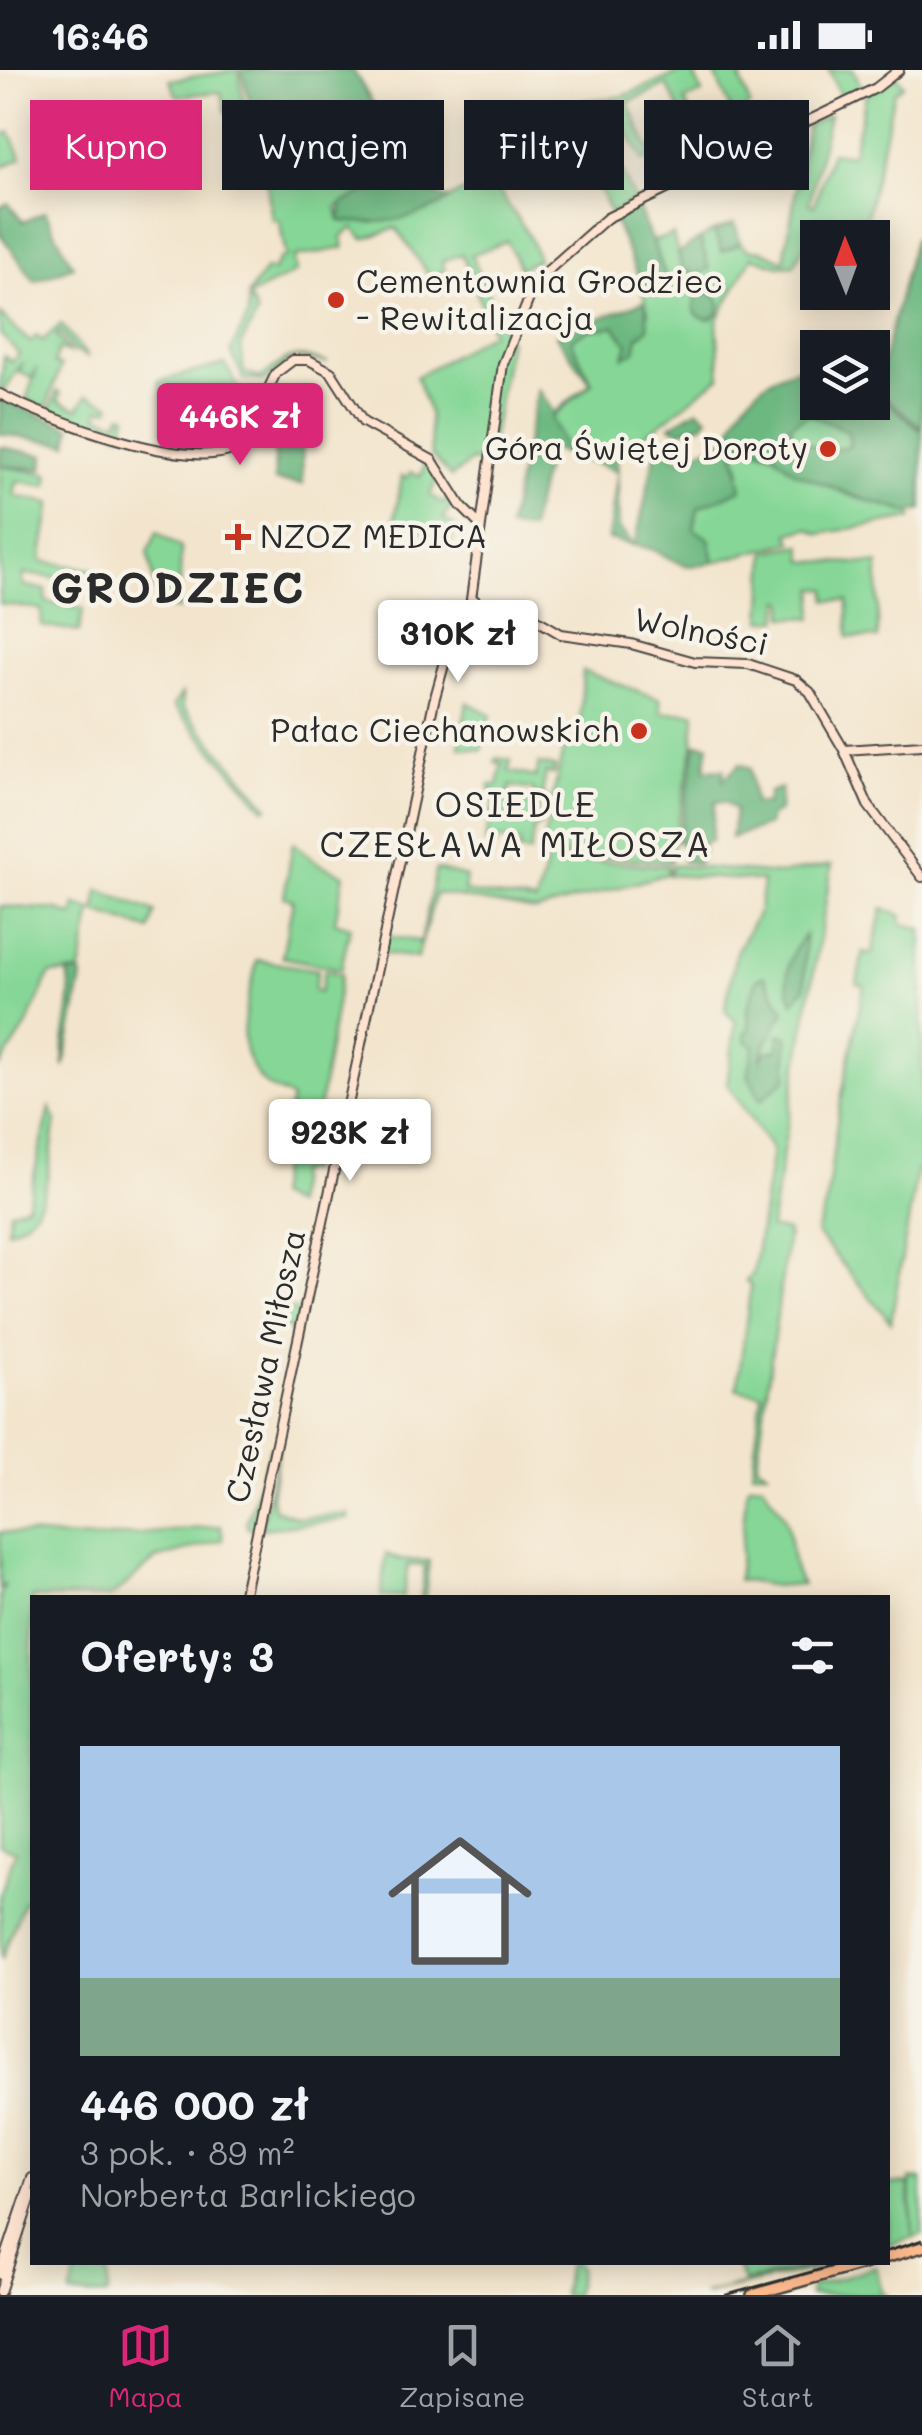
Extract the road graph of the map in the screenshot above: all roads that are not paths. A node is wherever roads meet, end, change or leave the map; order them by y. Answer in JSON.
{"nodes":[{"id":1,"x":899,"y":70,"type":"edge"},
{"id":2,"x":0,"y":394,"type":"edge"},
{"id":3,"x":478,"y":523,"type":"junction"},
{"id":4,"x":473,"y":599,"type":"junction"},
{"id":5,"x":487,"y":607,"type":"junction"},
{"id":6,"x":469,"y":614,"type":"junction"},
{"id":7,"x":922,"y":745,"type":"edge"},
{"id":8,"x":844,"y":750,"type":"junction"},
{"id":9,"x":922,"y":878,"type":"edge"},
{"id":10,"x":245,"y":1595,"type":"edge"},
{"id":11,"x":30,"y":2184,"type":"edge"},
{"id":12,"x":30,"y":2199,"type":"edge"},
{"id":13,"x":922,"y":2247,"type":"edge"},
{"id":14,"x":6,"y":2255,"type":"edge"},
{"id":15,"x":890,"y":2256,"type":"edge"},
{"id":16,"x":859,"y":2265,"type":"edge"},
{"id":17,"x":0,"y":2274,"type":"edge"},
{"id":18,"x":0,"y":2292,"type":"edge"},
{"id":19,"x":752,"y":2295,"type":"edge"}],
"edges":[{"from":1,"to":3,"type":"street"},
{"from":2,"to":3,"type":"street"},
{"from":3,"to":4,"type":"street"},
{"from":4,"to":5,"type":"street","name":"Wolności"},
{"from":4,"to":6,"type":"street"},
{"from":5,"to":6,"type":"street"},
{"from":5,"to":8,"type":"street","name":"Wolności"},
{"from":6,"to":10,"type":"street","name":"Czesława Miłosza"},
{"from":7,"to":8,"type":"street"},
{"from":8,"to":9,"type":"street","name":"Wolności"},
{"from":11,"to":14,"type":"street"},
{"from":12,"to":14,"type":"street"},
{"from":13,"to":15,"type":"main road"},
{"from":14,"to":17,"type":"street"},
{"from":14,"to":18,"type":"street"},
{"from":16,"to":19,"type":"main road"}]}
